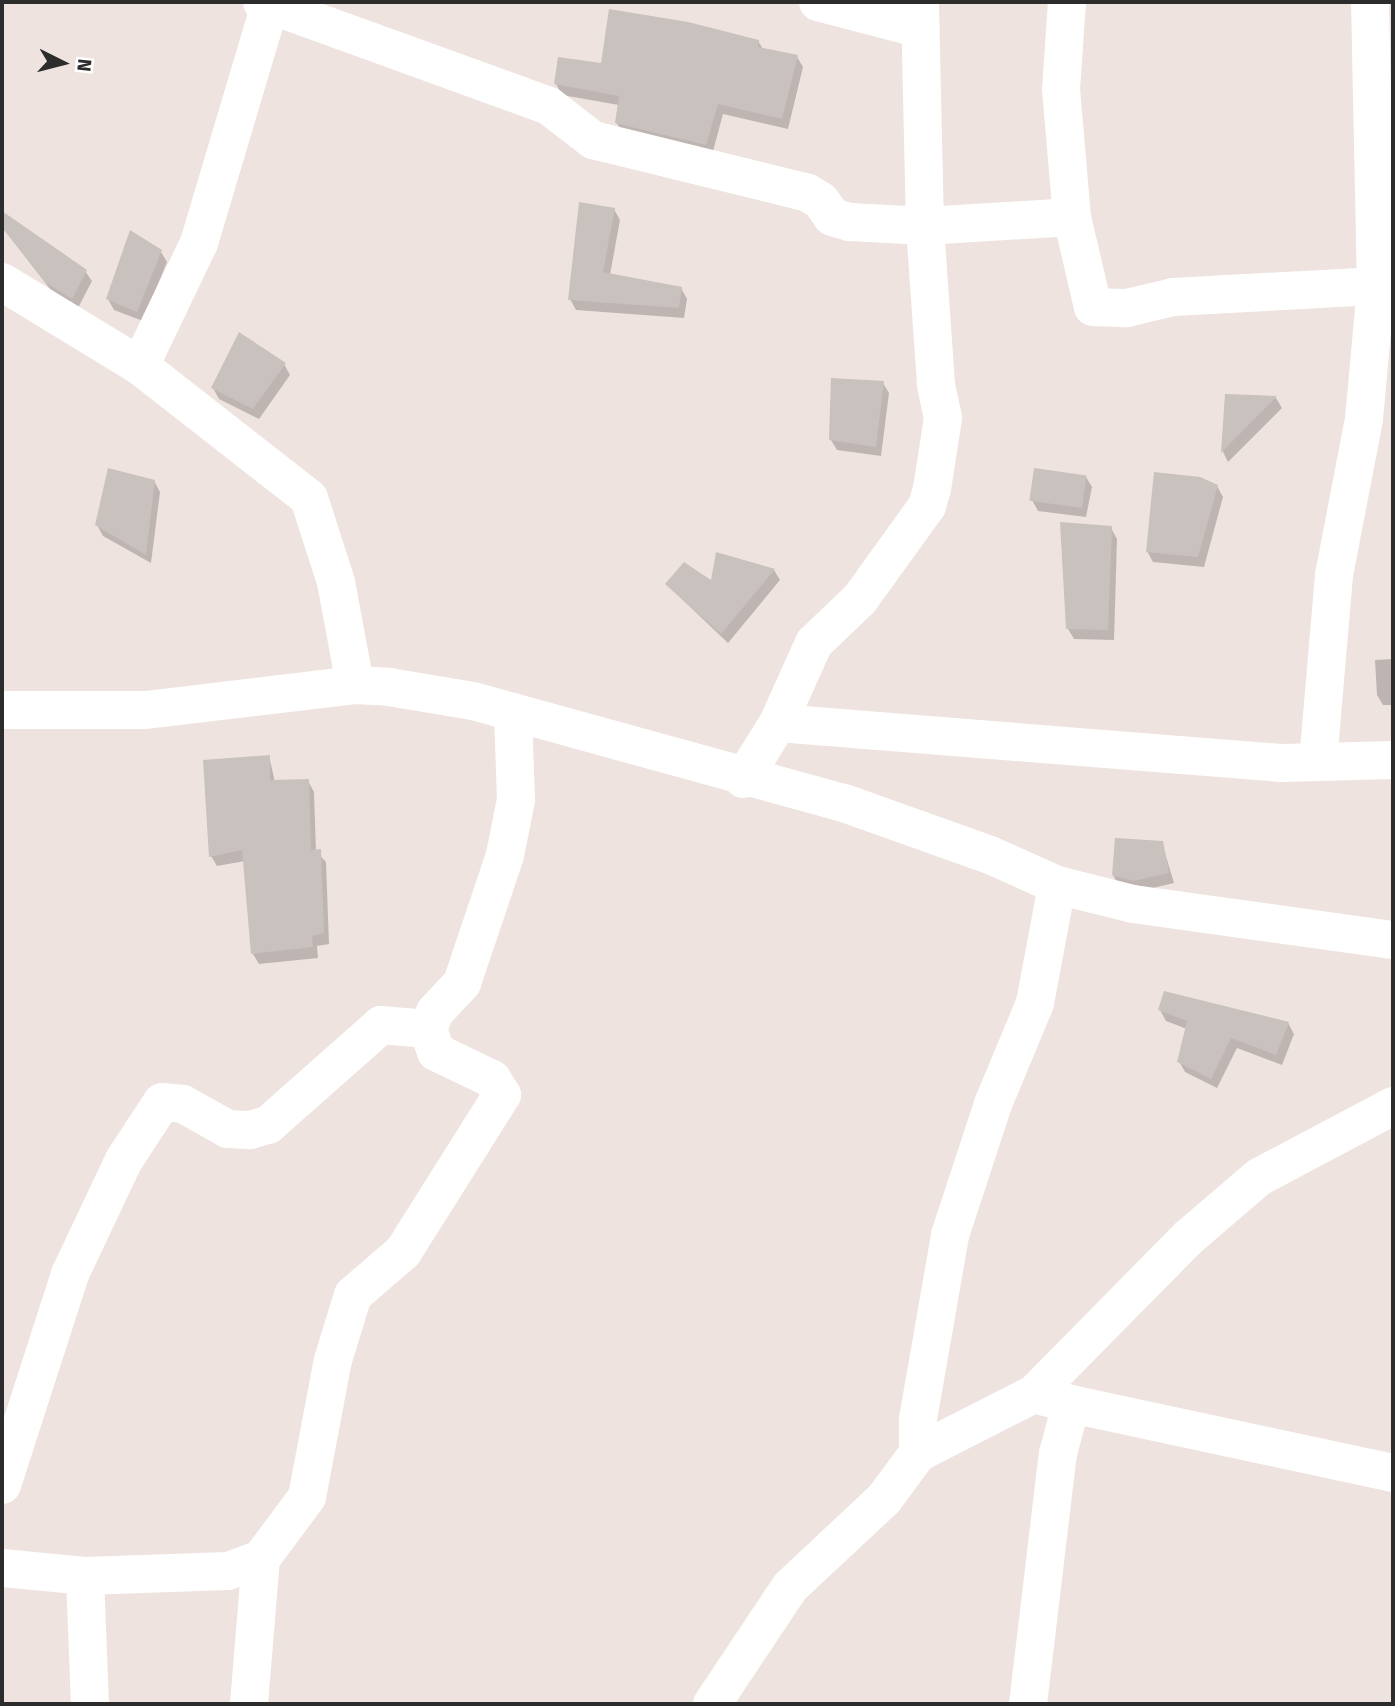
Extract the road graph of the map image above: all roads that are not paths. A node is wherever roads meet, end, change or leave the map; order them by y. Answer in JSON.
{"nodes":[{"id":1,"x":818,"y":2,"type":"edge"},
{"id":2,"x":1067,"y":2,"type":"edge"},
{"id":3,"x":1363,"y":2,"type":"edge"},
{"id":4,"x":1370,"y":2,"type":"edge"},
{"id":5,"x":1384,"y":2,"type":"edge"},
{"id":6,"x":267,"y":3,"type":"edge"},
{"id":7,"x":921,"y":16,"type":"edge"},
{"id":8,"x":1072,"y":217,"type":"junction"},
{"id":9,"x":925,"y":226,"type":"junction"},
{"id":10,"x":2,"y":282,"type":"edge"},
{"id":11,"x":1385,"y":286,"type":"edge"},
{"id":12,"x":140,"y":366,"type":"junction"},
{"id":13,"x":355,"y":685,"type":"junction"},
{"id":14,"x":2,"y":710,"type":"edge"},
{"id":15,"x":513,"y":712,"type":"junction"},
{"id":16,"x":778,"y":723,"type":"junction"},
{"id":17,"x":1393,"y":760,"type":"edge"},
{"id":18,"x":1318,"y":762,"type":"junction"},
{"id":19,"x":744,"y":779,"type":"junction"},
{"id":20,"x":1057,"y":885,"type":"junction"},
{"id":21,"x":1393,"y":940,"type":"edge"},
{"id":22,"x":428,"y":1030,"type":"junction"},
{"id":23,"x":1393,"y":1106,"type":"edge"},
{"id":24,"x":1034,"y":1394,"type":"junction"},
{"id":25,"x":1071,"y":1404,"type":"junction"},
{"id":26,"x":918,"y":1453,"type":"junction"},
{"id":27,"x":1393,"y":1473,"type":"edge"},
{"id":28,"x":2,"y":1485,"type":"edge"},
{"id":29,"x":261,"y":1559,"type":"junction"},
{"id":30,"x":2,"y":1568,"type":"edge"},
{"id":31,"x":85,"y":1576,"type":"junction"},
{"id":32,"x":90,"y":1704,"type":"edge"},
{"id":33,"x":249,"y":1704,"type":"edge"},
{"id":34,"x":712,"y":1704,"type":"edge"},
{"id":35,"x":1028,"y":1704,"type":"edge"}],
"edges":[{"from":1,"to":7,"type":"street"},
{"from":2,"to":8,"type":"street"},
{"from":3,"to":4,"type":"street"},
{"from":4,"to":5,"type":"street"},
{"from":4,"to":11,"type":"street"},
{"from":6,"to":9,"type":"street"},
{"from":6,"to":12,"type":"street"},
{"from":7,"to":9,"type":"street"},
{"from":8,"to":9,"type":"street"},
{"from":8,"to":11,"type":"street"},
{"from":9,"to":16,"type":"street"},
{"from":10,"to":12,"type":"street"},
{"from":11,"to":18,"type":"street"},
{"from":12,"to":13,"type":"street"},
{"from":13,"to":14,"type":"street"},
{"from":13,"to":15,"type":"street"},
{"from":15,"to":19,"type":"street"},
{"from":15,"to":22,"type":"street"},
{"from":16,"to":18,"type":"street"},
{"from":16,"to":19,"type":"street"},
{"from":17,"to":18,"type":"street"},
{"from":19,"to":20,"type":"street"},
{"from":20,"to":21,"type":"street"},
{"from":20,"to":26,"type":"street"},
{"from":22,"to":28,"type":"street"},
{"from":22,"to":29,"type":"street"},
{"from":23,"to":24,"type":"street"},
{"from":24,"to":25,"type":"street"},
{"from":24,"to":26,"type":"street"},
{"from":25,"to":27,"type":"street"},
{"from":25,"to":35,"type":"street"},
{"from":26,"to":34,"type":"street"},
{"from":29,"to":31,"type":"street"},
{"from":29,"to":33,"type":"street"},
{"from":30,"to":31,"type":"street"},
{"from":31,"to":32,"type":"street"}]}
